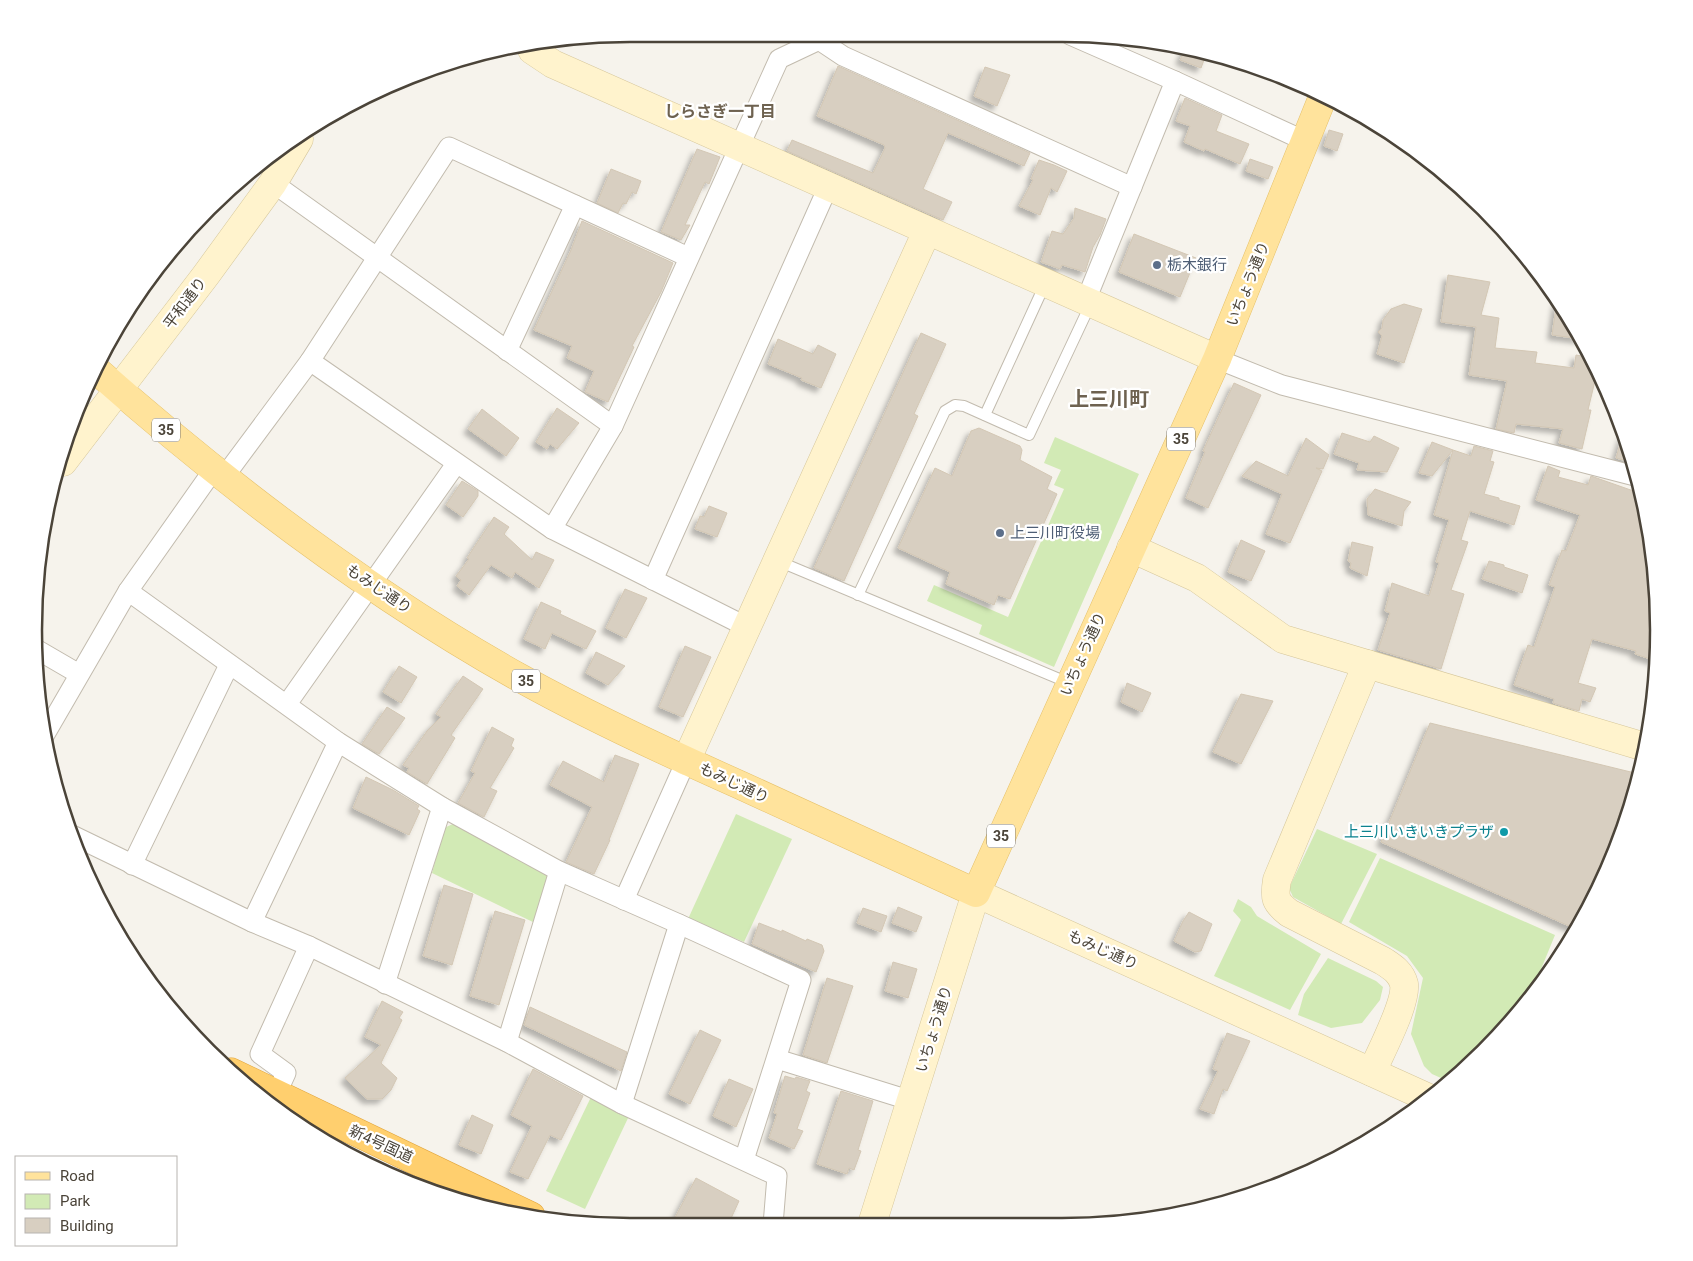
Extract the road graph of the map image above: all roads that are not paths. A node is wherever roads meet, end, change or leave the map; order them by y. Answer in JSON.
{"nodes":[{"id":1,"x":815,"y":42,"type":"edge"},
{"id":2,"x":830,"y":42,"type":"edge"},
{"id":3,"x":1101,"y":44,"type":"edge"},
{"id":4,"x":534,"y":51,"type":"edge"},
{"id":5,"x":1175,"y":80,"type":"junction"},
{"id":6,"x":1321,"y":102,"type":"edge"},
{"id":7,"x":1305,"y":141,"type":"junction"},
{"id":8,"x":740,"y":146,"type":"junction"},
{"id":9,"x":292,"y":150,"type":"edge"},
{"id":10,"x":273,"y":183,"type":"junction"},
{"id":11,"x":828,"y":187,"type":"junction"},
{"id":12,"x":1132,"y":187,"type":"junction"},
{"id":13,"x":575,"y":205,"type":"junction"},
{"id":14,"x":927,"y":231,"type":"junction"},
{"id":15,"x":377,"y":257,"type":"junction"},
{"id":16,"x":688,"y":257,"type":"junction"},
{"id":17,"x":1046,"y":283,"type":"junction"},
{"id":18,"x":1088,"y":301,"type":"junction"},
{"id":19,"x":508,"y":351,"type":"junction"},
{"id":20,"x":1217,"y":359,"type":"junction"},
{"id":21,"x":310,"y":361,"type":"junction"},
{"id":22,"x":101,"y":375,"type":"edge"},
{"id":23,"x":118,"y":390,"type":"junction"},
{"id":24,"x":985,"y":415,"type":"junction"},
{"id":25,"x":613,"y":426,"type":"junction"},
{"id":26,"x":71,"y":452,"type":"edge"},
{"id":27,"x":456,"y":464,"type":"junction"},
{"id":28,"x":219,"y":473,"type":"junction"},
{"id":29,"x":1629,"y":474,"type":"edge"},
{"id":30,"x":552,"y":529,"type":"junction"},
{"id":31,"x":1131,"y":548,"type":"junction"},
{"id":32,"x":777,"y":561,"type":"junction"},
{"id":33,"x":653,"y":580,"type":"junction"},
{"id":34,"x":371,"y":585,"type":"junction"},
{"id":35,"x":128,"y":591,"type":"junction"},
{"id":36,"x":858,"y":595,"type":"junction"},
{"id":37,"x":747,"y":628,"type":"junction"},
{"id":38,"x":43,"y":653,"type":"edge"},
{"id":39,"x":230,"y":664,"type":"junction"},
{"id":40,"x":1367,"y":664,"type":"junction"},
{"id":41,"x":80,"y":674,"type":"junction"},
{"id":42,"x":1070,"y":683,"type":"junction"},
{"id":43,"x":287,"y":704,"type":"junction"},
{"id":44,"x":51,"y":724,"type":"edge"},
{"id":45,"x":338,"y":742,"type":"junction"},
{"id":46,"x":1639,"y":745,"type":"edge"},
{"id":47,"x":686,"y":761,"type":"junction"},
{"id":48,"x":442,"y":807,"type":"junction"},
{"id":49,"x":81,"y":840,"type":"edge"},
{"id":50,"x":132,"y":865,"type":"junction"},
{"id":51,"x":559,"y":871,"type":"junction"},
{"id":52,"x":976,"y":893,"type":"junction"},
{"id":53,"x":624,"y":900,"type":"junction"},
{"id":54,"x":252,"y":922,"type":"junction"},
{"id":55,"x":679,"y":924,"type":"junction"},
{"id":56,"x":309,"y":946,"type":"junction"},
{"id":57,"x":385,"y":984,"type":"junction"},
{"id":58,"x":507,"y":1042,"type":"junction"},
{"id":59,"x":777,"y":1059,"type":"junction"},
{"id":60,"x":1372,"y":1072,"type":"junction"},
{"id":61,"x":261,"y":1087,"type":"edge"},
{"id":62,"x":276,"y":1095,"type":"junction"},
{"id":63,"x":1422,"y":1095,"type":"edge"},
{"id":64,"x":912,"y":1101,"type":"junction"},
{"id":65,"x":622,"y":1104,"type":"junction"},
{"id":66,"x":744,"y":1160,"type":"junction"},
{"id":67,"x":508,"y":1205,"type":"edge"},
{"id":68,"x":774,"y":1218,"type":"edge"},
{"id":69,"x":874,"y":1218,"type":"edge"}],
"edges":[{"from":1,"to":8,"type":"street"},
{"from":2,"to":12,"type":"street"},
{"from":3,"to":5,"type":"street"},
{"from":4,"to":8,"type":"street"},
{"from":5,"to":7,"type":"street"},
{"from":5,"to":12,"type":"street"},
{"from":6,"to":7,"type":"main road","name":"いちょう通り","number":"35"},
{"from":7,"to":20,"type":"main road","name":"いちょう通り","number":"35"},
{"from":8,"to":11,"type":"street"},
{"from":8,"to":16,"type":"street"},
{"from":9,"to":10,"type":"street","name":"平和通り"},
{"from":10,"to":15,"type":"street"},
{"from":10,"to":23,"type":"street","name":"平和通り"},
{"from":11,"to":14,"type":"street"},
{"from":11,"to":33,"type":"street"},
{"from":12,"to":18,"type":"street"},
{"from":13,"to":15,"type":"street"},
{"from":13,"to":16,"type":"street"},
{"from":13,"to":19,"type":"street"},
{"from":14,"to":17,"type":"street"},
{"from":14,"to":32,"type":"street"},
{"from":15,"to":19,"type":"street"},
{"from":15,"to":21,"type":"street"},
{"from":16,"to":25,"type":"street"},
{"from":17,"to":18,"type":"street"},
{"from":17,"to":24,"type":"lane"},
{"from":18,"to":20,"type":"street"},
{"from":18,"to":24,"type":"lane"},
{"from":19,"to":25,"type":"street"},
{"from":20,"to":29,"type":"street"},
{"from":20,"to":31,"type":"main road","name":"いちょう通り","number":"35"},
{"from":21,"to":27,"type":"street"},
{"from":21,"to":28,"type":"street"},
{"from":22,"to":23,"type":"main road","name":"もみじ通り","number":"35"},
{"from":23,"to":26,"type":"street","name":"平和通り"},
{"from":23,"to":28,"type":"main road","name":"もみじ通り","number":"35"},
{"from":24,"to":36,"type":"lane"},
{"from":25,"to":30,"type":"street"},
{"from":27,"to":30,"type":"street"},
{"from":27,"to":34,"type":"street"},
{"from":28,"to":34,"type":"main road","name":"もみじ通り","number":"35"},
{"from":28,"to":35,"type":"street"},
{"from":30,"to":33,"type":"street"},
{"from":31,"to":40,"type":"street"},
{"from":31,"to":42,"type":"main road","name":"いちょう通り","number":"35"},
{"from":32,"to":36,"type":"lane"},
{"from":32,"to":37,"type":"street"},
{"from":33,"to":37,"type":"street"},
{"from":34,"to":43,"type":"street"},
{"from":34,"to":47,"type":"main road","name":"もみじ通り","number":"35"},
{"from":35,"to":39,"type":"street"},
{"from":35,"to":41,"type":"street"},
{"from":36,"to":42,"type":"lane"},
{"from":37,"to":47,"type":"street"},
{"from":38,"to":41,"type":"street"},
{"from":39,"to":43,"type":"street"},
{"from":39,"to":50,"type":"street"},
{"from":40,"to":46,"type":"street"},
{"from":40,"to":60,"type":"street"},
{"from":41,"to":44,"type":"street"},
{"from":42,"to":52,"type":"main road","name":"いちょう通り","number":"35"},
{"from":43,"to":45,"type":"street"},
{"from":45,"to":48,"type":"street"},
{"from":45,"to":54,"type":"street"},
{"from":47,"to":52,"type":"main road","name":"もみじ通り","number":"35"},
{"from":47,"to":53,"type":"street"},
{"from":48,"to":51,"type":"street"},
{"from":48,"to":57,"type":"street"},
{"from":49,"to":50,"type":"street"},
{"from":50,"to":54,"type":"street"},
{"from":51,"to":53,"type":"street"},
{"from":51,"to":58,"type":"street"},
{"from":52,"to":60,"type":"street","name":"もみじ通り"},
{"from":52,"to":64,"type":"street","name":"いちょう通り"},
{"from":53,"to":55,"type":"street"},
{"from":54,"to":56,"type":"street"},
{"from":55,"to":59,"type":"street"},
{"from":55,"to":65,"type":"street"},
{"from":56,"to":57,"type":"street"},
{"from":56,"to":62,"type":"street"},
{"from":57,"to":58,"type":"street"},
{"from":58,"to":65,"type":"street"},
{"from":59,"to":64,"type":"street"},
{"from":59,"to":66,"type":"street"},
{"from":60,"to":63,"type":"street","name":"もみじ通り"},
{"from":61,"to":62,"type":"highway","name":"新4号国道"},
{"from":62,"to":67,"type":"highway","name":"新4号国道"},
{"from":64,"to":69,"type":"street","name":"いちょう通り"},
{"from":65,"to":66,"type":"street"},
{"from":66,"to":68,"type":"street"}]}
